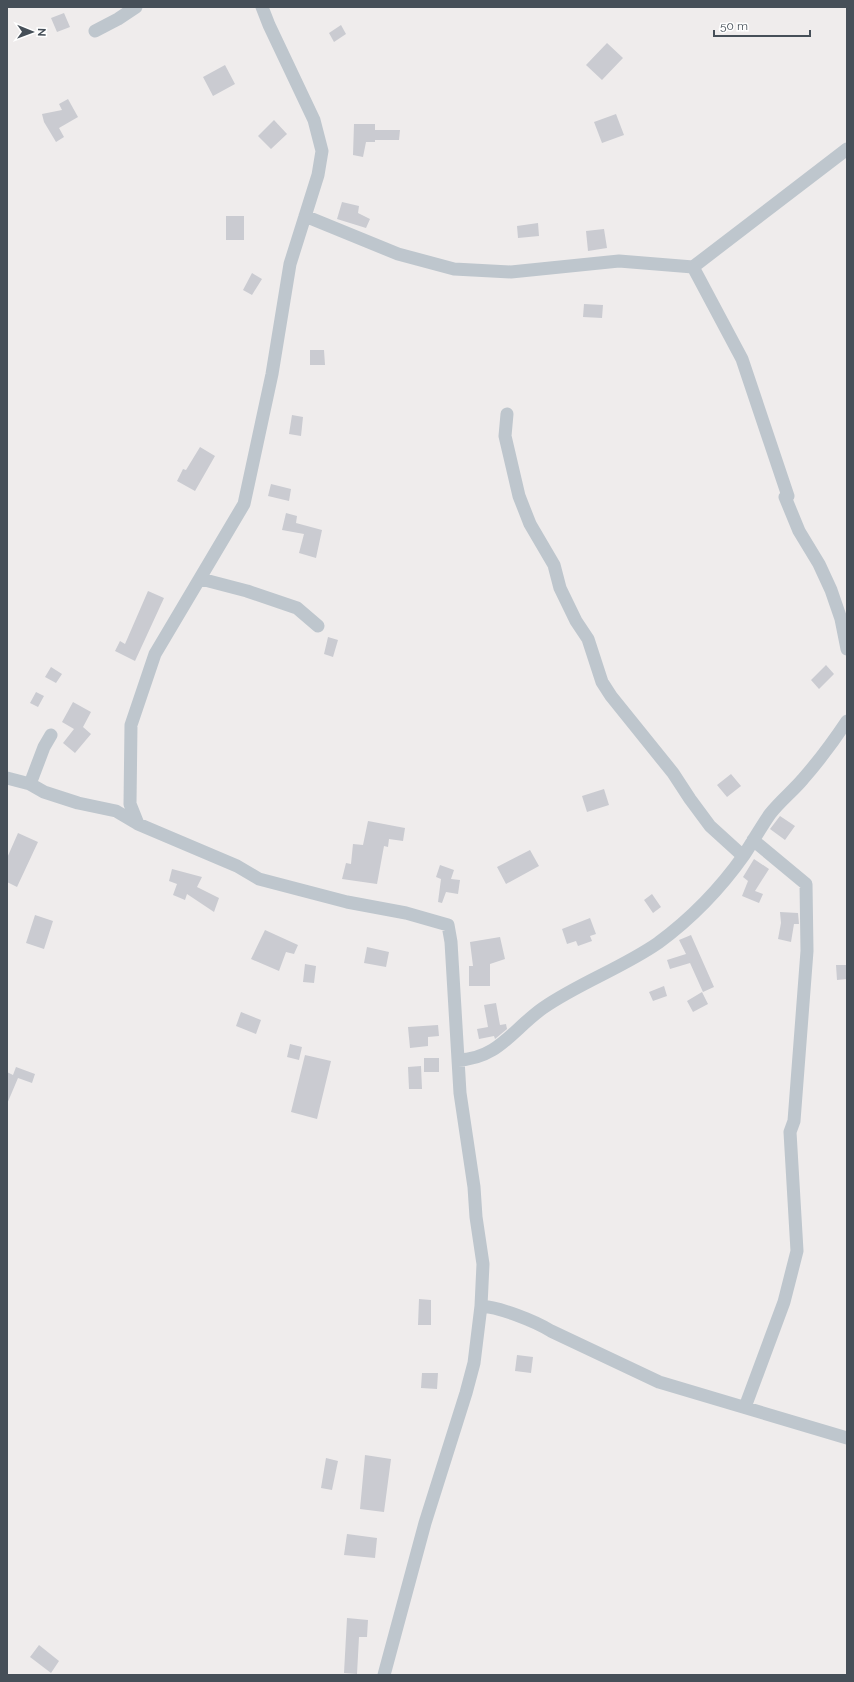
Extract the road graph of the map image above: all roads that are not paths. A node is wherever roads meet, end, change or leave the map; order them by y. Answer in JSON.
{"nodes":[{"id":1,"x":136,"y":7,"type":"edge"},
{"id":2,"x":262,"y":7,"type":"edge"},
{"id":3,"x":95,"y":31,"type":"dead end"},
{"id":4,"x":847,"y":149,"type":"edge"},
{"id":5,"x":305,"y":216,"type":"junction"},
{"id":6,"x":693,"y":267,"type":"junction"},
{"id":7,"x":507,"y":414,"type":"dead end"},
{"id":8,"x":201,"y":579,"type":"junction"},
{"id":9,"x":318,"y":626,"type":"dead end"},
{"id":10,"x":847,"y":649,"type":"edge"},
{"id":11,"x":847,"y":721,"type":"edge"},
{"id":12,"x":51,"y":735,"type":"dead end"},
{"id":13,"x":7,"y":778,"type":"edge"},
{"id":14,"x":30,"y":784,"type":"junction"},
{"id":15,"x":138,"y":824,"type":"junction"},
{"id":16,"x":753,"y":840,"type":"junction"},
{"id":17,"x":743,"y":856,"type":"junction"},
{"id":18,"x":458,"y":1060,"type":"junction"},
{"id":19,"x":481,"y":1306,"type":"junction"},
{"id":20,"x":745,"y":1407,"type":"junction"},
{"id":21,"x":847,"y":1438,"type":"edge"},
{"id":22,"x":384,"y":1675,"type":"edge"}],
"edges":[{"from":1,"to":3,"type":"street"},
{"from":2,"to":5,"type":"street"},
{"from":4,"to":6,"type":"street"},
{"from":5,"to":6,"type":"street"},
{"from":5,"to":8,"type":"street"},
{"from":6,"to":10,"type":"street"},
{"from":7,"to":17,"type":"street"},
{"from":8,"to":9,"type":"street"},
{"from":8,"to":15,"type":"street"},
{"from":11,"to":16,"type":"street"},
{"from":12,"to":14,"type":"street"},
{"from":13,"to":14,"type":"street"},
{"from":14,"to":15,"type":"street"},
{"from":15,"to":18,"type":"street"},
{"from":16,"to":17,"type":"street"},
{"from":16,"to":20,"type":"street"},
{"from":17,"to":18,"type":"street"},
{"from":18,"to":19,"type":"street"},
{"from":19,"to":20,"type":"street"},
{"from":19,"to":22,"type":"street"},
{"from":20,"to":21,"type":"street"}]}
